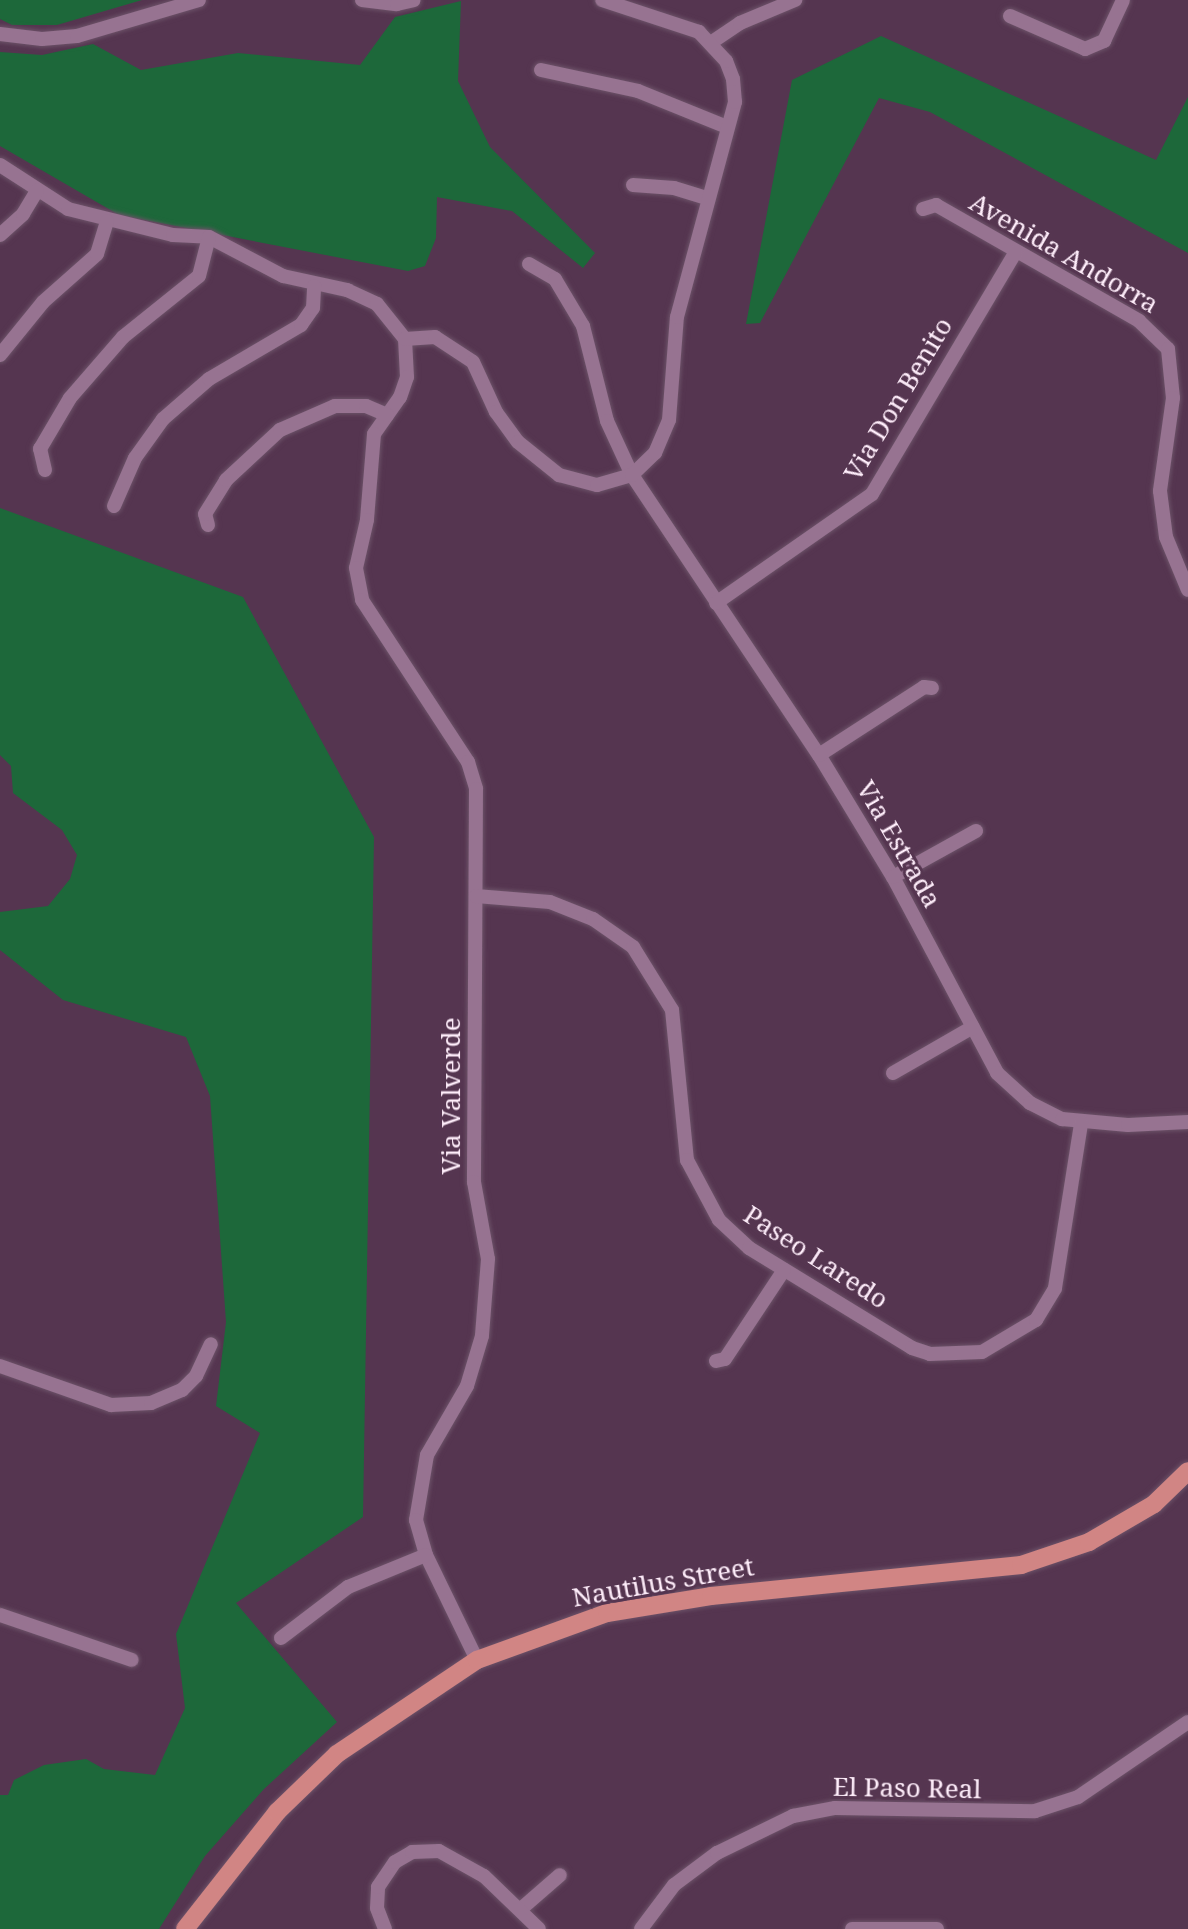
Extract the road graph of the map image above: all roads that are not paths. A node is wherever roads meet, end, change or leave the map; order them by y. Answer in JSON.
{"nodes":[{"id":1,"x":199,"y":0,"type":"edge"},
{"id":2,"x":362,"y":0,"type":"edge"},
{"id":3,"x":414,"y":0,"type":"edge"},
{"id":4,"x":602,"y":0,"type":"edge"},
{"id":5,"x":795,"y":0,"type":"edge"},
{"id":6,"x":1123,"y":0,"type":"edge"},
{"id":7,"x":1010,"y":16,"type":"dead end"},
{"id":8,"x":0,"y":34,"type":"edge"},
{"id":9,"x":712,"y":42,"type":"junction"},
{"id":10,"x":541,"y":70,"type":"dead end"},
{"id":11,"x":727,"y":127,"type":"junction"},
{"id":12,"x":0,"y":165,"type":"edge"},
{"id":13,"x":633,"y":185,"type":"dead end"},
{"id":14,"x":37,"y":191,"type":"junction"},
{"id":15,"x":707,"y":198,"type":"junction"},
{"id":16,"x":923,"y":209,"type":"dead end"},
{"id":17,"x":107,"y":221,"type":"junction"},
{"id":18,"x":0,"y":235,"type":"edge"},
{"id":19,"x":209,"y":237,"type":"junction"},
{"id":20,"x":1016,"y":251,"type":"junction"},
{"id":21,"x":529,"y":264,"type":"dead end"},
{"id":22,"x":314,"y":286,"type":"junction"},
{"id":23,"x":405,"y":339,"type":"junction"},
{"id":24,"x":0,"y":355,"type":"edge"},
{"id":25,"x":387,"y":415,"type":"junction"},
{"id":26,"x":45,"y":470,"type":"dead end"},
{"id":27,"x":632,"y":475,"type":"junction"},
{"id":28,"x":114,"y":506,"type":"dead end"},
{"id":29,"x":208,"y":525,"type":"dead end"},
{"id":30,"x":1188,"y":590,"type":"edge"},
{"id":31,"x":716,"y":603,"type":"junction"},
{"id":32,"x":932,"y":688,"type":"dead end"},
{"id":33,"x":819,"y":755,"type":"junction"},
{"id":34,"x":976,"y":831,"type":"dead end"},
{"id":35,"x":893,"y":877,"type":"junction"},
{"id":36,"x":476,"y":896,"type":"junction"},
{"id":37,"x":973,"y":1027,"type":"junction"},
{"id":38,"x":893,"y":1073,"type":"dead end"},
{"id":39,"x":1188,"y":1122,"type":"edge"},
{"id":40,"x":1081,"y":1123,"type":"junction"},
{"id":41,"x":784,"y":1270,"type":"junction"},
{"id":42,"x":211,"y":1344,"type":"dead end"},
{"id":43,"x":716,"y":1361,"type":"dead end"},
{"id":44,"x":0,"y":1366,"type":"edge"},
{"id":45,"x":1188,"y":1471,"type":"edge"},
{"id":46,"x":426,"y":1555,"type":"junction"},
{"id":47,"x":0,"y":1615,"type":"edge"},
{"id":48,"x":281,"y":1638,"type":"dead end"},
{"id":49,"x":132,"y":1660,"type":"dead end"},
{"id":50,"x":477,"y":1660,"type":"junction"},
{"id":51,"x":1188,"y":1722,"type":"edge"},
{"id":52,"x":560,"y":1875,"type":"dead end"},
{"id":53,"x":522,"y":1908,"type":"junction"},
{"id":54,"x":185,"y":1929,"type":"edge"},
{"id":55,"x":385,"y":1929,"type":"edge"},
{"id":56,"x":539,"y":1929,"type":"edge"},
{"id":57,"x":641,"y":1929,"type":"edge"},
{"id":58,"x":852,"y":1929,"type":"edge"},
{"id":59,"x":937,"y":1929,"type":"edge"}],
"edges":[{"from":1,"to":8,"type":"street"},
{"from":2,"to":3,"type":"street"},
{"from":4,"to":9,"type":"street"},
{"from":5,"to":9,"type":"street"},
{"from":6,"to":7,"type":"street"},
{"from":9,"to":11,"type":"street"},
{"from":10,"to":11,"type":"street"},
{"from":11,"to":15,"type":"street"},
{"from":12,"to":14,"type":"street"},
{"from":13,"to":15,"type":"street"},
{"from":14,"to":17,"type":"street"},
{"from":14,"to":18,"type":"street"},
{"from":15,"to":27,"type":"street"},
{"from":16,"to":20,"type":"street","name":"Avenida Andorra"},
{"from":17,"to":19,"type":"street"},
{"from":17,"to":24,"type":"street"},
{"from":19,"to":22,"type":"street"},
{"from":19,"to":26,"type":"street"},
{"from":20,"to":30,"type":"street","name":"Avenida Andorra"},
{"from":20,"to":31,"type":"street","name":"Via Don Benito"},
{"from":21,"to":27,"type":"street","name":"Via Estrada"},
{"from":22,"to":23,"type":"street"},
{"from":22,"to":28,"type":"street"},
{"from":23,"to":25,"type":"street","name":"Via Valverde"},
{"from":23,"to":27,"type":"street"},
{"from":25,"to":29,"type":"street"},
{"from":25,"to":36,"type":"street","name":"Via Valverde"},
{"from":27,"to":31,"type":"street","name":"Via Estrada"},
{"from":31,"to":33,"type":"street","name":"Via Estrada"},
{"from":32,"to":33,"type":"street"},
{"from":33,"to":35,"type":"street","name":"Via Estrada"},
{"from":34,"to":35,"type":"street"},
{"from":35,"to":37,"type":"street","name":"Via Estrada"},
{"from":36,"to":41,"type":"street","name":"Paseo Laredo"},
{"from":36,"to":46,"type":"street","name":"Via Valverde"},
{"from":37,"to":38,"type":"street"},
{"from":37,"to":40,"type":"street","name":"Via Estrada"},
{"from":39,"to":40,"type":"street","name":"Via Estrada"},
{"from":40,"to":41,"type":"street","name":"Paseo Laredo"},
{"from":41,"to":43,"type":"street"},
{"from":42,"to":44,"type":"street"},
{"from":45,"to":50,"type":"main road","name":"Nautilus Street"},
{"from":46,"to":48,"type":"street"},
{"from":46,"to":50,"type":"street","name":"Via Valverde"},
{"from":47,"to":49,"type":"street"},
{"from":50,"to":54,"type":"main road","name":"Nautilus Street"},
{"from":51,"to":57,"type":"street","name":"El Paso Real"},
{"from":52,"to":53,"type":"street"},
{"from":53,"to":55,"type":"street"},
{"from":53,"to":56,"type":"street"},
{"from":58,"to":59,"type":"street"}]}
